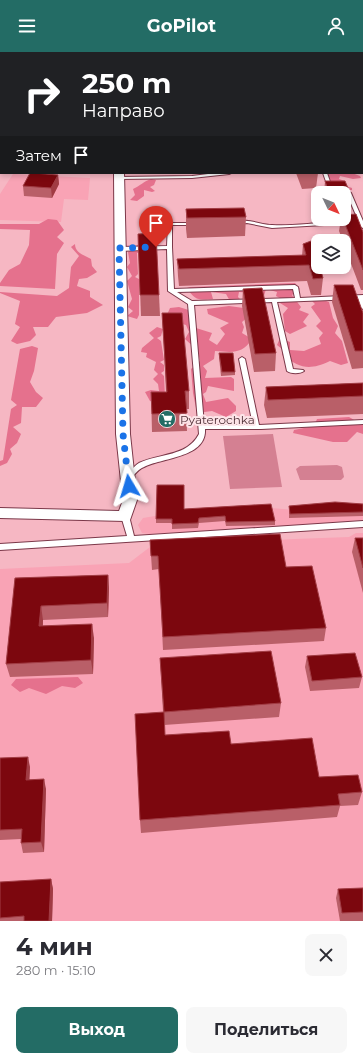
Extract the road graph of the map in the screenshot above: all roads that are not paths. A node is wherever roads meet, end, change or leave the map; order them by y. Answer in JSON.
{"nodes":[{"id":1,"x":220,"y":174,"type":"edge"},
{"id":2,"x":325,"y":174,"type":"edge"},
{"id":3,"x":119,"y":175,"type":"edge"},
{"id":4,"x":330,"y":186,"type":"edge"},
{"id":5,"x":351,"y":198,"type":"edge"},
{"id":6,"x":363,"y":210,"type":"edge"},
{"id":7,"x":357,"y":213,"type":"junction"},
{"id":8,"x":351,"y":216,"type":"edge"},
{"id":9,"x":201,"y":223,"type":"edge"},
{"id":10,"x":232,"y":223,"type":"edge"},
{"id":11,"x":311,"y":225,"type":"edge"},
{"id":12,"x":363,"y":227,"type":"edge"},
{"id":13,"x":169,"y":247,"type":"junction"},
{"id":14,"x":119,"y":248,"type":"junction"},
{"id":15,"x":171,"y":291,"type":"junction"},
{"id":16,"x":361,"y":297,"type":"edge"},
{"id":17,"x":298,"y":299,"type":"junction"},
{"id":18,"x":274,"y":300,"type":"junction"},
{"id":19,"x":191,"y":303,"type":"junction"},
{"id":20,"x":363,"y":307,"type":"edge"},
{"id":21,"x":242,"y":359,"type":"dead end"},
{"id":22,"x":301,"y":371,"type":"dead end"},
{"id":23,"x":363,"y":422,"type":"edge"},
{"id":24,"x":256,"y":426,"type":"junction"},
{"id":25,"x":202,"y":427,"type":"junction"},
{"id":26,"x":128,"y":478,"type":"junction"},
{"id":27,"x":0,"y":513,"type":"edge"},
{"id":28,"x":125,"y":516,"type":"junction"},
{"id":29,"x":363,"y":524,"type":"edge"},
{"id":30,"x":131,"y":538,"type":"junction"},
{"id":31,"x":0,"y":548,"type":"edge"}],
"edges":[{"from":1,"to":3,"type":"lane"},
{"from":2,"to":4,"type":"lane"},
{"from":3,"to":14,"type":"street"},
{"from":5,"to":7,"type":"lane"},
{"from":6,"to":7,"type":"lane"},
{"from":7,"to":8,"type":"lane"},
{"from":7,"to":12,"type":"lane"},
{"from":9,"to":13,"type":"lane"},
{"from":10,"to":11,"type":"lane"},
{"from":13,"to":14,"type":"lane"},
{"from":13,"to":15,"type":"lane"},
{"from":14,"to":26,"type":"street"},
{"from":15,"to":17,"type":"lane"},
{"from":15,"to":19,"type":"lane"},
{"from":16,"to":17,"type":"lane"},
{"from":16,"to":20,"type":"lane"},
{"from":17,"to":18,"type":"lane"},
{"from":18,"to":19,"type":"lane"},
{"from":18,"to":22,"type":"lane"},
{"from":19,"to":25,"type":"lane"},
{"from":21,"to":24,"type":"lane"},
{"from":23,"to":24,"type":"lane"},
{"from":24,"to":25,"type":"lane"},
{"from":25,"to":26,"type":"lane"},
{"from":26,"to":28,"type":"street"},
{"from":27,"to":28,"type":"street"},
{"from":28,"to":30,"type":"lane"},
{"from":29,"to":30,"type":"lane"},
{"from":30,"to":31,"type":"lane"}]}
